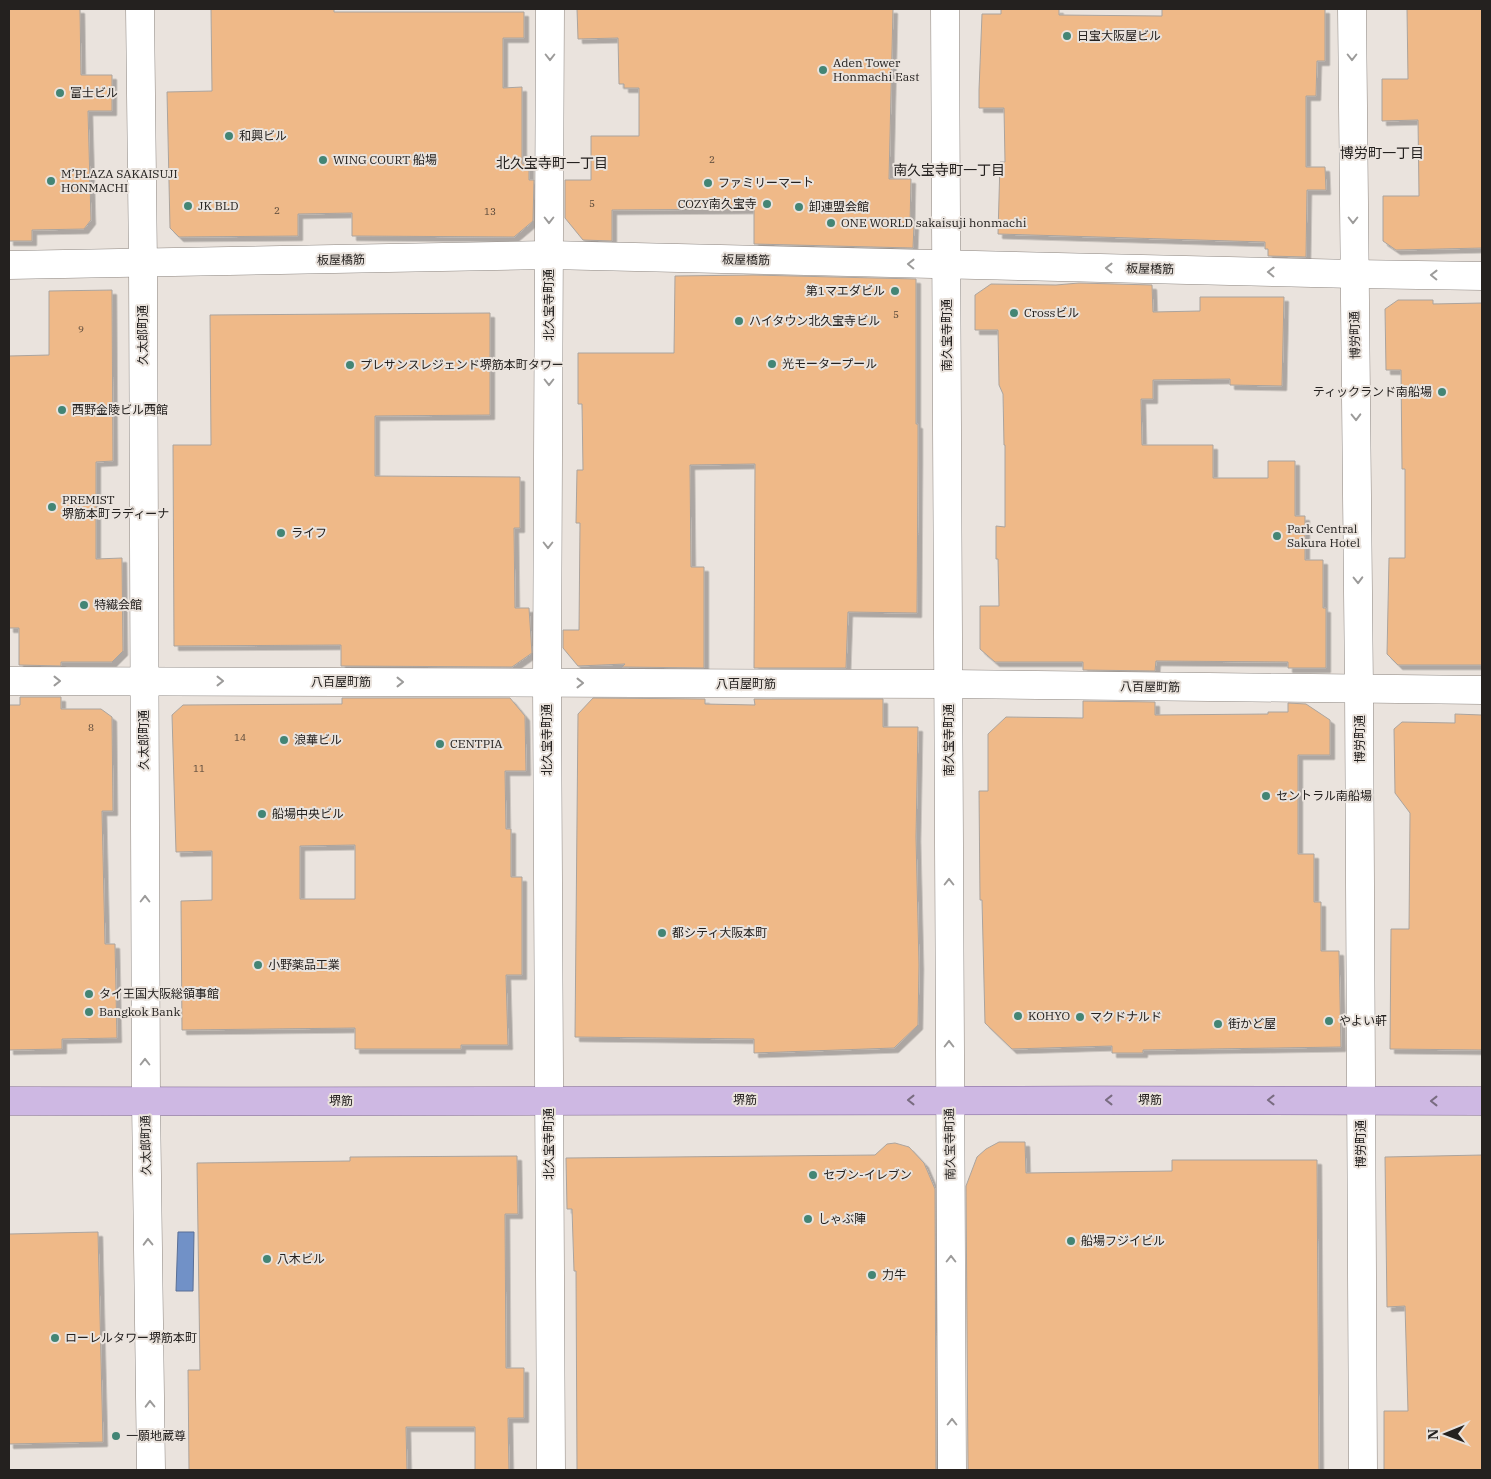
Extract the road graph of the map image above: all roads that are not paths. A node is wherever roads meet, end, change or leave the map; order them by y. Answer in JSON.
{"nodes":[{"id":1,"x":140,"y":9,"type":"edge"},
{"id":2,"x":550,"y":9,"type":"edge"},
{"id":3,"x":945,"y":9,"type":"edge"},
{"id":4,"x":1352,"y":9,"type":"edge"},
{"id":5,"x":549,"y":255,"type":"junction"},
{"id":6,"x":143,"y":264,"type":"junction"},
{"id":7,"x":947,"y":264,"type":"junction"},
{"id":8,"x":9,"y":266,"type":"edge"},
{"id":9,"x":1354,"y":274,"type":"junction"},
{"id":10,"x":1482,"y":276,"type":"edge"},
{"id":11,"x":144,"y":681,"type":"junction"},
{"id":12,"x":9,"y":682,"type":"edge"},
{"id":13,"x":547,"y":683,"type":"junction"},
{"id":14,"x":949,"y":684,"type":"junction"},
{"id":15,"x":1360,"y":689,"type":"junction"},
{"id":16,"x":1482,"y":690,"type":"edge"},
{"id":17,"x":949,"y":1100,"type":"junction"},
{"id":18,"x":1360,"y":1100,"type":"junction"},
{"id":19,"x":9,"y":1101,"type":"edge"},
{"id":20,"x":146,"y":1101,"type":"junction"},
{"id":21,"x":1482,"y":1101,"type":"edge"},
{"id":22,"x":548,"y":1102,"type":"junction"},
{"id":23,"x":151,"y":1470,"type":"edge"},
{"id":24,"x":551,"y":1470,"type":"edge"},
{"id":25,"x":952,"y":1470,"type":"edge"},
{"id":26,"x":1363,"y":1470,"type":"edge"}],
"edges":[{"from":1,"to":6,"type":"street","name":"久太郎町通"},
{"from":2,"to":5,"type":"street","name":"北久宝寺町通","one_way":true},
{"from":3,"to":7,"type":"street","name":"南久宝寺町通"},
{"from":4,"to":9,"type":"street","name":"博労町通","one_way":true},
{"from":5,"to":6,"type":"street","name":"板屋橋筋"},
{"from":7,"to":5,"type":"street","name":"板屋橋筋","one_way":true},
{"from":5,"to":13,"type":"street","name":"北久宝寺町通","one_way":true},
{"from":6,"to":8,"type":"street","name":"板屋橋筋"},
{"from":6,"to":11,"type":"street","name":"久太郎町通"},
{"from":9,"to":7,"type":"street","name":"板屋橋筋","one_way":true},
{"from":7,"to":14,"type":"street","name":"南久宝寺町通"},
{"from":10,"to":9,"type":"street","name":"板屋橋筋","one_way":true},
{"from":9,"to":15,"type":"street","name":"博労町通","one_way":true},
{"from":12,"to":11,"type":"street","name":"八百屋町筋","one_way":true},
{"from":11,"to":13,"type":"street","name":"八百屋町筋","one_way":true},
{"from":20,"to":11,"type":"street","name":"久太郎町通","one_way":true},
{"from":13,"to":14,"type":"street","name":"八百屋町筋","one_way":true},
{"from":13,"to":22,"type":"street","name":"北久宝寺町通"},
{"from":14,"to":15,"type":"street","name":"八百屋町筋"},
{"from":17,"to":14,"type":"street","name":"南久宝寺町通","one_way":true},
{"from":15,"to":16,"type":"street","name":"八百屋町筋"},
{"from":15,"to":18,"type":"street","name":"博労町通"},
{"from":18,"to":17,"type":"main road","name":"堺筋","one_way":true},
{"from":17,"to":22,"type":"main road","name":"堺筋","one_way":true},
{"from":25,"to":17,"type":"street","name":"南久宝寺町通","one_way":true},
{"from":21,"to":18,"type":"main road","name":"堺筋","one_way":true},
{"from":18,"to":26,"type":"street","name":"博労町通"},
{"from":19,"to":20,"type":"main road","name":"堺筋"},
{"from":20,"to":22,"type":"main road","name":"堺筋"},
{"from":23,"to":20,"type":"street","name":"久太郎町通","one_way":true},
{"from":22,"to":24,"type":"street","name":"北久宝寺町通"}]}
